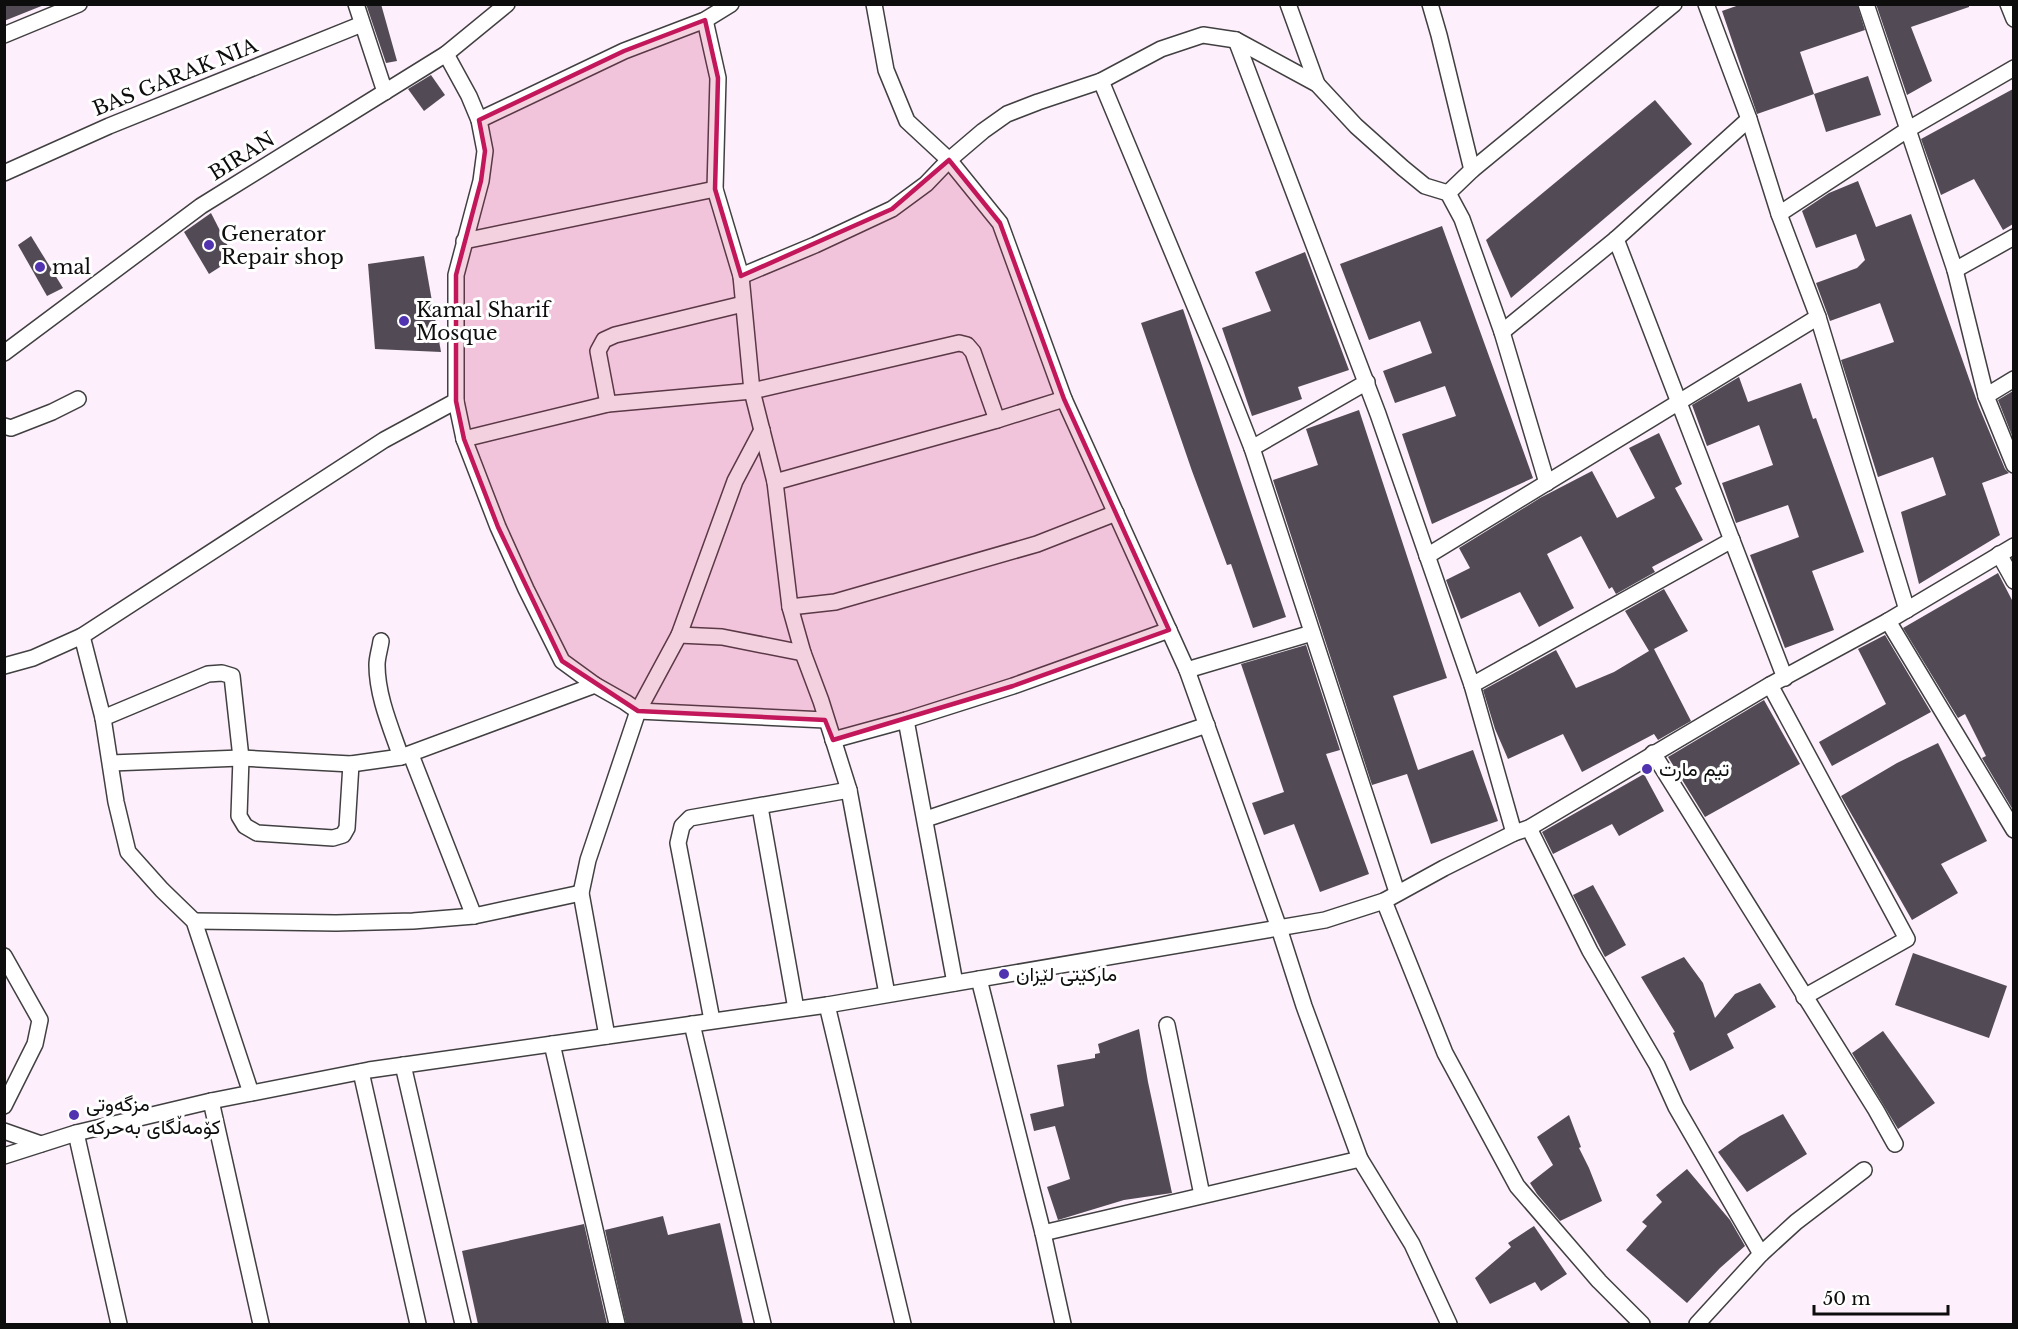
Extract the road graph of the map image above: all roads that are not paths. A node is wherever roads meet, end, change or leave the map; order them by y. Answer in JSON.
{"nodes":[{"id":1,"x":79,"y":4,"type":"edge"},
{"id":2,"x":356,"y":4,"type":"edge"},
{"id":3,"x":507,"y":4,"type":"edge"},
{"id":4,"x":731,"y":4,"type":"edge"},
{"id":5,"x":874,"y":4,"type":"edge"},
{"id":6,"x":1288,"y":4,"type":"edge"},
{"id":7,"x":1430,"y":4,"type":"edge"},
{"id":8,"x":1674,"y":4,"type":"edge"},
{"id":9,"x":1706,"y":4,"type":"edge"},
{"id":10,"x":1866,"y":4,"type":"edge"},
{"id":11,"x":2008,"y":4,"type":"edge"},
{"id":12,"x":2013,"y":19,"type":"edge"},
{"id":13,"x":705,"y":20,"type":"junction"},
{"id":14,"x":362,"y":24,"type":"junction"},
{"id":15,"x":4,"y":35,"type":"edge"},
{"id":16,"x":1236,"y":40,"type":"junction"},
{"id":17,"x":446,"y":54,"type":"junction"},
{"id":18,"x":2013,"y":68,"type":"edge"},
{"id":19,"x":1101,"y":81,"type":"junction"},
{"id":20,"x":1317,"y":84,"type":"junction"},
{"id":21,"x":385,"y":92,"type":"junction"},
{"id":22,"x":1749,"y":119,"type":"junction"},
{"id":23,"x":478,"y":120,"type":"junction"},
{"id":24,"x":1907,"y":130,"type":"junction"},
{"id":25,"x":949,"y":160,"type":"junction"},
{"id":26,"x":1472,"y":170,"type":"junction"},
{"id":27,"x":4,"y":173,"type":"edge"},
{"id":28,"x":716,"y":189,"type":"junction"},
{"id":29,"x":1448,"y":193,"type":"junction"},
{"id":30,"x":1779,"y":214,"type":"junction"},
{"id":31,"x":2013,"y":237,"type":"edge"},
{"id":32,"x":1616,"y":239,"type":"junction"},
{"id":33,"x":464,"y":241,"type":"junction"},
{"id":34,"x":1955,"y":270,"type":"junction"},
{"id":35,"x":741,"y":276,"type":"junction"},
{"id":36,"x":743,"y":304,"type":"junction"},
{"id":37,"x":1818,"y":317,"type":"junction"},
{"id":38,"x":1502,"y":332,"type":"junction"},
{"id":39,"x":4,"y":353,"type":"edge"},
{"id":40,"x":2013,"y":379,"type":"edge"},
{"id":41,"x":1367,"y":382,"type":"junction"},
{"id":42,"x":752,"y":391,"type":"junction"},
{"id":43,"x":1986,"y":396,"type":"junction"},
{"id":44,"x":78,"y":399,"type":"dead end"},
{"id":45,"x":1064,"y":399,"type":"junction"},
{"id":46,"x":456,"y":401,"type":"junction"},
{"id":47,"x":1678,"y":402,"type":"junction"},
{"id":48,"x":608,"y":404,"type":"junction"},
{"id":49,"x":997,"y":420,"type":"junction"},
{"id":50,"x":4,"y":426,"type":"edge"},
{"id":51,"x":762,"y":430,"type":"junction"},
{"id":52,"x":464,"y":439,"type":"junction"},
{"id":53,"x":1252,"y":448,"type":"junction"},
{"id":54,"x":2013,"y":465,"type":"edge"},
{"id":55,"x":775,"y":482,"type":"junction"},
{"id":56,"x":1547,"y":483,"type":"junction"},
{"id":57,"x":1116,"y":513,"type":"junction"},
{"id":58,"x":1732,"y":540,"type":"junction"},
{"id":59,"x":2013,"y":546,"type":"edge"},
{"id":60,"x":1999,"y":554,"type":"junction"},
{"id":61,"x":1427,"y":556,"type":"junction"},
{"id":62,"x":2013,"y":581,"type":"edge"},
{"id":63,"x":790,"y":607,"type":"junction"},
{"id":64,"x":1907,"y":610,"type":"junction"},
{"id":65,"x":1888,"y":621,"type":"junction"},
{"id":66,"x":1169,"y":630,"type":"junction"},
{"id":67,"x":1312,"y":633,"type":"junction"},
{"id":68,"x":679,"y":635,"type":"junction"},
{"id":69,"x":82,"y":636,"type":"junction"},
{"id":70,"x":381,"y":641,"type":"dead end"},
{"id":71,"x":803,"y":653,"type":"junction"},
{"id":72,"x":4,"y":666,"type":"edge"},
{"id":73,"x":1187,"y":670,"type":"junction"},
{"id":74,"x":1785,"y":678,"type":"junction"},
{"id":75,"x":595,"y":685,"type":"junction"},
{"id":76,"x":1472,"y":685,"type":"junction"},
{"id":77,"x":1770,"y":685,"type":"junction"},
{"id":78,"x":638,"y":711,"type":"junction"},
{"id":79,"x":103,"y":718,"type":"junction"},
{"id":80,"x":825,"y":720,"type":"junction"},
{"id":81,"x":906,"y":720,"type":"junction"},
{"id":82,"x":1208,"y":725,"type":"junction"},
{"id":83,"x":833,"y":740,"type":"junction"},
{"id":84,"x":1653,"y":753,"type":"junction"},
{"id":85,"x":406,"y":756,"type":"junction"},
{"id":86,"x":241,"y":758,"type":"junction"},
{"id":87,"x":111,"y":763,"type":"junction"},
{"id":88,"x":351,"y":764,"type":"junction"},
{"id":89,"x":849,"y":790,"type":"junction"},
{"id":90,"x":760,"y":807,"type":"junction"},
{"id":91,"x":926,"y":819,"type":"junction"},
{"id":92,"x":2013,"y":830,"type":"edge"},
{"id":93,"x":1522,"y":831,"type":"junction"},
{"id":94,"x":581,"y":893,"type":"junction"},
{"id":95,"x":1390,"y":896,"type":"junction"},
{"id":96,"x":474,"y":916,"type":"junction"},
{"id":97,"x":194,"y":921,"type":"junction"},
{"id":98,"x":1279,"y":928,"type":"junction"},
{"id":99,"x":4,"y":956,"type":"edge"},
{"id":100,"x":979,"y":979,"type":"junction"},
{"id":101,"x":955,"y":983,"type":"junction"},
{"id":102,"x":887,"y":994,"type":"junction"},
{"id":103,"x":1804,"y":998,"type":"junction"},
{"id":104,"x":827,"y":1005,"type":"junction"},
{"id":105,"x":796,"y":1009,"type":"junction"},
{"id":106,"x":712,"y":1020,"type":"junction"},
{"id":107,"x":692,"y":1024,"type":"junction"},
{"id":108,"x":1167,"y":1025,"type":"dead end"},
{"id":109,"x":607,"y":1036,"type":"junction"},
{"id":110,"x":552,"y":1044,"type":"junction"},
{"id":111,"x":403,"y":1065,"type":"junction"},
{"id":112,"x":361,"y":1072,"type":"junction"},
{"id":113,"x":251,"y":1093,"type":"junction"},
{"id":114,"x":211,"y":1101,"type":"junction"},
{"id":115,"x":4,"y":1107,"type":"edge"},
{"id":116,"x":4,"y":1131,"type":"edge"},
{"id":117,"x":76,"y":1133,"type":"junction"},
{"id":118,"x":41,"y":1144,"type":"junction"},
{"id":119,"x":1895,"y":1144,"type":"dead end"},
{"id":120,"x":4,"y":1156,"type":"edge"},
{"id":121,"x":1360,"y":1159,"type":"junction"},
{"id":122,"x":1864,"y":1170,"type":"dead end"},
{"id":123,"x":1202,"y":1195,"type":"junction"},
{"id":124,"x":1043,"y":1233,"type":"junction"},
{"id":125,"x":1761,"y":1254,"type":"junction"},
{"id":126,"x":119,"y":1324,"type":"edge"},
{"id":127,"x":261,"y":1324,"type":"edge"},
{"id":128,"x":417,"y":1324,"type":"edge"},
{"id":129,"x":463,"y":1324,"type":"edge"},
{"id":130,"x":617,"y":1324,"type":"edge"},
{"id":131,"x":763,"y":1324,"type":"edge"},
{"id":132,"x":903,"y":1324,"type":"edge"},
{"id":133,"x":1063,"y":1324,"type":"edge"},
{"id":134,"x":1449,"y":1324,"type":"edge"},
{"id":135,"x":1642,"y":1324,"type":"edge"},
{"id":136,"x":1697,"y":1324,"type":"edge"}],
"edges":[{"from":1,"to":15,"type":"street"},
{"from":2,"to":14,"type":"street"},
{"from":3,"to":17,"type":"street","name":"BIRAN"},
{"from":4,"to":13,"type":"street"},
{"from":5,"to":25,"type":"street"},
{"from":6,"to":20,"type":"street"},
{"from":7,"to":26,"type":"street"},
{"from":8,"to":26,"type":"street"},
{"from":9,"to":22,"type":"street"},
{"from":10,"to":24,"type":"street"},
{"from":11,"to":12,"type":"street"},
{"from":13,"to":23,"type":"street"},
{"from":13,"to":28,"type":"street"},
{"from":14,"to":21,"type":"street"},
{"from":14,"to":27,"type":"street","name":"BAS GARAK NIA"},
{"from":16,"to":19,"type":"street"},
{"from":16,"to":20,"type":"street"},
{"from":16,"to":41,"type":"street"},
{"from":17,"to":21,"type":"street","name":"BIRAN"},
{"from":17,"to":23,"type":"street"},
{"from":18,"to":24,"type":"street"},
{"from":19,"to":25,"type":"street"},
{"from":19,"to":53,"type":"street"},
{"from":20,"to":29,"type":"street"},
{"from":21,"to":39,"type":"street","name":"BIRAN"},
{"from":22,"to":30,"type":"street"},
{"from":22,"to":32,"type":"street"},
{"from":23,"to":33,"type":"street"},
{"from":24,"to":30,"type":"street"},
{"from":24,"to":34,"type":"street"},
{"from":25,"to":35,"type":"street"},
{"from":25,"to":45,"type":"street"},
{"from":26,"to":29,"type":"street"},
{"from":28,"to":33,"type":"street"},
{"from":28,"to":35,"type":"street"},
{"from":29,"to":38,"type":"street"},
{"from":30,"to":37,"type":"street"},
{"from":31,"to":34,"type":"street"},
{"from":32,"to":38,"type":"street"},
{"from":32,"to":47,"type":"street"},
{"from":33,"to":46,"type":"street"},
{"from":34,"to":43,"type":"street"},
{"from":35,"to":36,"type":"street"},
{"from":36,"to":42,"type":"street"},
{"from":36,"to":48,"type":"street"},
{"from":37,"to":47,"type":"street"},
{"from":37,"to":64,"type":"street"},
{"from":38,"to":56,"type":"street"},
{"from":40,"to":43,"type":"street"},
{"from":41,"to":53,"type":"street"},
{"from":41,"to":61,"type":"street"},
{"from":42,"to":48,"type":"street"},
{"from":42,"to":49,"type":"street"},
{"from":42,"to":51,"type":"street"},
{"from":43,"to":54,"type":"street"},
{"from":44,"to":50,"type":"street"},
{"from":45,"to":49,"type":"street"},
{"from":45,"to":57,"type":"street"},
{"from":46,"to":52,"type":"street"},
{"from":46,"to":69,"type":"street"},
{"from":47,"to":56,"type":"street"},
{"from":47,"to":58,"type":"street"},
{"from":48,"to":52,"type":"street"},
{"from":49,"to":55,"type":"street"},
{"from":51,"to":55,"type":"street"},
{"from":51,"to":68,"type":"street"},
{"from":52,"to":75,"type":"street"},
{"from":53,"to":67,"type":"street"},
{"from":55,"to":63,"type":"street"},
{"from":56,"to":61,"type":"street"},
{"from":57,"to":63,"type":"street"},
{"from":57,"to":66,"type":"street"},
{"from":58,"to":74,"type":"street"},
{"from":58,"to":76,"type":"street"},
{"from":59,"to":60,"type":"street"},
{"from":60,"to":62,"type":"street"},
{"from":60,"to":64,"type":"street"},
{"from":61,"to":76,"type":"street"},
{"from":63,"to":71,"type":"street"},
{"from":64,"to":65,"type":"street"},
{"from":65,"to":74,"type":"street"},
{"from":65,"to":92,"type":"street"},
{"from":66,"to":73,"type":"street"},
{"from":66,"to":81,"type":"street"},
{"from":67,"to":73,"type":"street"},
{"from":67,"to":95,"type":"street"},
{"from":68,"to":71,"type":"street"},
{"from":68,"to":78,"type":"street"},
{"from":69,"to":72,"type":"street"},
{"from":69,"to":79,"type":"street"},
{"from":70,"to":85,"type":"street"},
{"from":71,"to":80,"type":"street"},
{"from":73,"to":82,"type":"street"},
{"from":74,"to":77,"type":"street"},
{"from":75,"to":78,"type":"street"},
{"from":75,"to":85,"type":"street"},
{"from":76,"to":93,"type":"street"},
{"from":77,"to":84,"type":"street"},
{"from":77,"to":103,"type":"street"},
{"from":78,"to":80,"type":"street"},
{"from":78,"to":94,"type":"street"},
{"from":79,"to":86,"type":"street"},
{"from":79,"to":87,"type":"street"},
{"from":80,"to":83,"type":"street"},
{"from":81,"to":83,"type":"street"},
{"from":81,"to":91,"type":"street"},
{"from":82,"to":91,"type":"street"},
{"from":82,"to":98,"type":"street"},
{"from":83,"to":89,"type":"street"},
{"from":84,"to":93,"type":"street"},
{"from":84,"to":103,"type":"street"},
{"from":85,"to":88,"type":"street"},
{"from":85,"to":96,"type":"street"},
{"from":86,"to":87,"type":"street"},
{"from":86,"to":88,"type":"street"},
{"from":86,"to":88,"type":"street"},
{"from":87,"to":97,"type":"street"},
{"from":89,"to":90,"type":"street"},
{"from":89,"to":102,"type":"street"},
{"from":90,"to":105,"type":"street"},
{"from":90,"to":106,"type":"street"},
{"from":91,"to":101,"type":"street"},
{"from":93,"to":95,"type":"street"},
{"from":93,"to":125,"type":"street"},
{"from":94,"to":96,"type":"street"},
{"from":94,"to":109,"type":"street"},
{"from":95,"to":98,"type":"street"},
{"from":95,"to":135,"type":"street"},
{"from":96,"to":97,"type":"street"},
{"from":97,"to":113,"type":"street"},
{"from":98,"to":100,"type":"street"},
{"from":98,"to":121,"type":"street"},
{"from":99,"to":115,"type":"street"},
{"from":100,"to":101,"type":"street"},
{"from":100,"to":124,"type":"street"},
{"from":101,"to":102,"type":"street"},
{"from":102,"to":104,"type":"street"},
{"from":103,"to":119,"type":"street"},
{"from":104,"to":105,"type":"street"},
{"from":104,"to":132,"type":"street"},
{"from":105,"to":106,"type":"street"},
{"from":106,"to":107,"type":"street"},
{"from":107,"to":109,"type":"street"},
{"from":107,"to":131,"type":"street"},
{"from":108,"to":123,"type":"street"},
{"from":109,"to":110,"type":"street"},
{"from":110,"to":111,"type":"street"},
{"from":110,"to":130,"type":"street"},
{"from":111,"to":112,"type":"street"},
{"from":111,"to":129,"type":"street"},
{"from":112,"to":113,"type":"street"},
{"from":112,"to":128,"type":"street"},
{"from":113,"to":114,"type":"street"},
{"from":114,"to":117,"type":"street"},
{"from":114,"to":127,"type":"street"},
{"from":116,"to":118,"type":"street"},
{"from":117,"to":118,"type":"street"},
{"from":117,"to":126,"type":"street"},
{"from":118,"to":120,"type":"street"},
{"from":121,"to":123,"type":"street"},
{"from":121,"to":134,"type":"street"},
{"from":122,"to":125,"type":"street"},
{"from":123,"to":124,"type":"street"},
{"from":124,"to":133,"type":"street"},
{"from":125,"to":136,"type":"street"}]}
